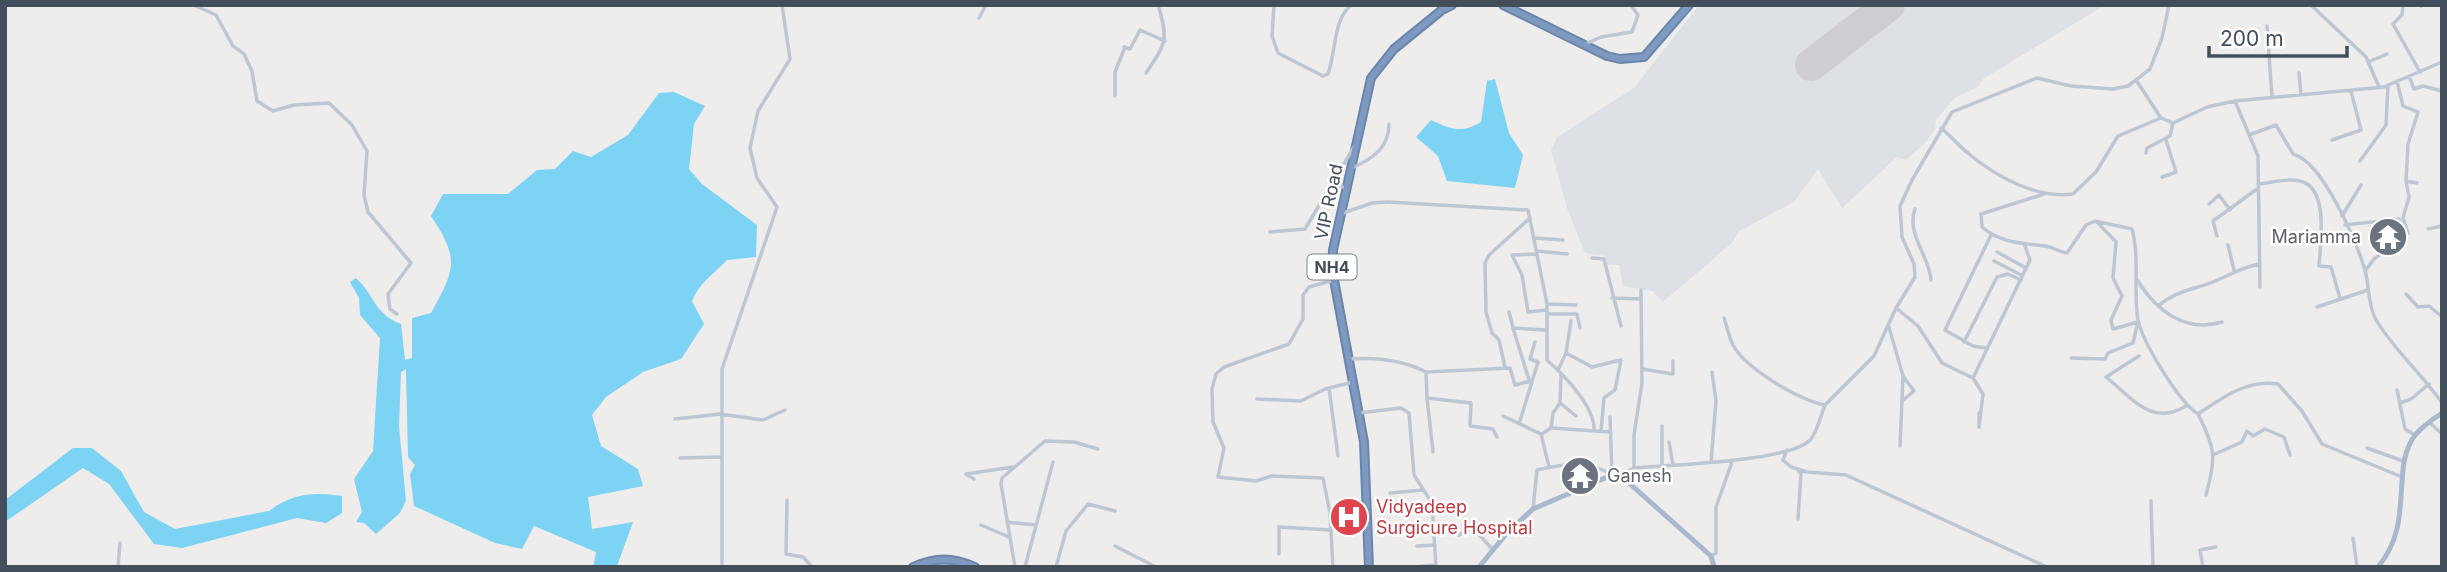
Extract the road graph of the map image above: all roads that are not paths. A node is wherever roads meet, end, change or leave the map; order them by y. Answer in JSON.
{"nodes":[{"id":1,"x":194,"y":5,"type":"edge"},
{"id":2,"x":782,"y":5,"type":"edge"},
{"id":3,"x":986,"y":5,"type":"edge"},
{"id":4,"x":1158,"y":5,"type":"edge"},
{"id":5,"x":1274,"y":5,"type":"edge"},
{"id":6,"x":1351,"y":5,"type":"edge"},
{"id":7,"x":1452,"y":5,"type":"edge"},
{"id":8,"x":1503,"y":5,"type":"edge"},
{"id":9,"x":1631,"y":5,"type":"edge"},
{"id":10,"x":1689,"y":5,"type":"edge"},
{"id":11,"x":2169,"y":5,"type":"edge"},
{"id":12,"x":2311,"y":5,"type":"edge"},
{"id":13,"x":2403,"y":5,"type":"edge"},
{"id":14,"x":979,"y":18,"type":"dead end"},
{"id":15,"x":2267,"y":26,"type":"dead end"},
{"id":16,"x":1165,"y":41,"type":"junction"},
{"id":17,"x":1583,"y":45,"type":"junction"},
{"id":18,"x":2387,"y":54,"type":"dead end"},
{"id":19,"x":2368,"y":62,"type":"junction"},
{"id":20,"x":2442,"y":62,"type":"edge"},
{"id":21,"x":2420,"y":72,"type":"junction"},
{"id":22,"x":1146,"y":73,"type":"dead end"},
{"id":23,"x":2299,"y":74,"type":"dead end"},
{"id":24,"x":2409,"y":76,"type":"junction"},
{"id":25,"x":2136,"y":80,"type":"junction"},
{"id":26,"x":2398,"y":81,"type":"junction"},
{"id":27,"x":2388,"y":85,"type":"junction"},
{"id":28,"x":2379,"y":87,"type":"junction"},
{"id":29,"x":2351,"y":91,"type":"junction"},
{"id":30,"x":2442,"y":91,"type":"edge"},
{"id":31,"x":2301,"y":95,"type":"junction"},
{"id":32,"x":1115,"y":96,"type":"dead end"},
{"id":33,"x":2272,"y":97,"type":"junction"},
{"id":34,"x":2235,"y":101,"type":"junction"},
{"id":35,"x":2161,"y":118,"type":"junction"},
{"id":36,"x":2173,"y":123,"type":"junction"},
{"id":37,"x":1389,"y":124,"type":"dead end"},
{"id":38,"x":1941,"y":128,"type":"junction"},
{"id":39,"x":2249,"y":135,"type":"junction"},
{"id":40,"x":2166,"y":140,"type":"junction"},
{"id":41,"x":2332,"y":140,"type":"dead end"},
{"id":42,"x":1356,"y":142,"type":"junction"},
{"id":43,"x":2146,"y":153,"type":"dead end"},
{"id":44,"x":2360,"y":161,"type":"dead end"},
{"id":45,"x":1350,"y":169,"type":"junction"},
{"id":46,"x":2162,"y":177,"type":"dead end"},
{"id":47,"x":2406,"y":181,"type":"junction"},
{"id":48,"x":1333,"y":182,"type":"junction"},
{"id":49,"x":2417,"y":183,"type":"dead end"},
{"id":50,"x":2258,"y":186,"type":"junction"},
{"id":51,"x":2361,"y":186,"type":"dead end"},
{"id":52,"x":1348,"y":189,"type":"junction"},
{"id":53,"x":2044,"y":194,"type":"junction"},
{"id":54,"x":2209,"y":204,"type":"dead end"},
{"id":55,"x":1915,"y":209,"type":"dead end"},
{"id":56,"x":2230,"y":210,"type":"junction"},
{"id":57,"x":1901,"y":213,"type":"junction"},
{"id":58,"x":1340,"y":215,"type":"junction"},
{"id":59,"x":1913,"y":215,"type":"junction"},
{"id":60,"x":2342,"y":216,"type":"junction"},
{"id":61,"x":1530,"y":218,"type":"junction"},
{"id":62,"x":2095,"y":220,"type":"junction"},
{"id":63,"x":2345,"y":225,"type":"junction"},
{"id":64,"x":2442,"y":226,"type":"edge"},
{"id":65,"x":2428,"y":229,"type":"dead end"},
{"id":66,"x":1270,"y":232,"type":"dead end"},
{"id":67,"x":2408,"y":233,"type":"dead end"},
{"id":68,"x":1992,"y":235,"type":"junction"},
{"id":69,"x":2217,"y":236,"type":"dead end"},
{"id":70,"x":1534,"y":238,"type":"junction"},
{"id":71,"x":1563,"y":240,"type":"dead end"},
{"id":72,"x":2228,"y":245,"type":"dead end"},
{"id":73,"x":2025,"y":246,"type":"junction"},
{"id":74,"x":1997,"y":252,"type":"dead end"},
{"id":75,"x":1537,"y":253,"type":"junction"},
{"id":76,"x":1567,"y":254,"type":"dead end"},
{"id":77,"x":1592,"y":258,"type":"dead end"},
{"id":78,"x":1994,"y":261,"type":"dead end"},
{"id":79,"x":2259,"y":264,"type":"junction"},
{"id":80,"x":2026,"y":268,"type":"junction"},
{"id":81,"x":2234,"y":270,"type":"junction"},
{"id":82,"x":2365,"y":271,"type":"junction"},
{"id":83,"x":2136,"y":276,"type":"junction"},
{"id":84,"x":2022,"y":278,"type":"junction"},
{"id":85,"x":1334,"y":280,"type":"junction"},
{"id":86,"x":1931,"y":280,"type":"dead end"},
{"id":87,"x":2260,"y":287,"type":"dead end"},
{"id":88,"x":1641,"y":290,"type":"dead end"},
{"id":89,"x":2368,"y":290,"type":"junction"},
{"id":90,"x":2406,"y":294,"type":"dead end"},
{"id":91,"x":1612,"y":298,"type":"junction"},
{"id":92,"x":2340,"y":298,"type":"junction"},
{"id":93,"x":1641,"y":299,"type":"junction"},
{"id":94,"x":1547,"y":304,"type":"junction"},
{"id":95,"x":1576,"y":305,"type":"dead end"},
{"id":96,"x":2158,"y":306,"type":"junction"},
{"id":97,"x":1896,"y":307,"type":"junction"},
{"id":98,"x":2317,"y":307,"type":"dead end"},
{"id":99,"x":1509,"y":312,"type":"dead end"},
{"id":100,"x":1547,"y":312,"type":"junction"},
{"id":101,"x":397,"y":314,"type":"dead end"},
{"id":102,"x":2441,"y":316,"type":"edge"},
{"id":103,"x":1724,"y":318,"type":"dead end"},
{"id":104,"x":1571,"y":321,"type":"dead end"},
{"id":105,"x":2138,"y":322,"type":"junction"},
{"id":106,"x":2222,"y":322,"type":"dead end"},
{"id":107,"x":1888,"y":325,"type":"junction"},
{"id":108,"x":1621,"y":327,"type":"dead end"},
{"id":109,"x":1513,"y":328,"type":"junction"},
{"id":110,"x":1580,"y":328,"type":"dead end"},
{"id":111,"x":1545,"y":330,"type":"junction"},
{"id":112,"x":1535,"y":342,"type":"dead end"},
{"id":113,"x":1964,"y":342,"type":"junction"},
{"id":114,"x":1986,"y":348,"type":"junction"},
{"id":115,"x":1566,"y":354,"type":"junction"},
{"id":116,"x":2139,"y":356,"type":"dead end"},
{"id":117,"x":2071,"y":358,"type":"dead end"},
{"id":118,"x":1349,"y":359,"type":"junction"},
{"id":119,"x":1547,"y":360,"type":"junction"},
{"id":120,"x":1673,"y":361,"type":"dead end"},
{"id":121,"x":1538,"y":362,"type":"junction"},
{"id":122,"x":1505,"y":367,"type":"junction"},
{"id":123,"x":1642,"y":369,"type":"junction"},
{"id":124,"x":1426,"y":372,"type":"junction"},
{"id":125,"x":1559,"y":372,"type":"junction"},
{"id":126,"x":1712,"y":372,"type":"dead end"},
{"id":127,"x":1903,"y":376,"type":"junction"},
{"id":128,"x":1973,"y":378,"type":"junction"},
{"id":129,"x":1530,"y":381,"type":"junction"},
{"id":130,"x":1353,"y":383,"type":"junction"},
{"id":131,"x":2429,"y":384,"type":"junction"},
{"id":132,"x":1329,"y":388,"type":"junction"},
{"id":133,"x":1532,"y":389,"type":"junction"},
{"id":134,"x":2397,"y":390,"type":"dead end"},
{"id":135,"x":1427,"y":398,"type":"junction"},
{"id":136,"x":1257,"y":399,"type":"dead end"},
{"id":137,"x":1902,"y":401,"type":"junction"},
{"id":138,"x":1560,"y":403,"type":"junction"},
{"id":139,"x":2400,"y":403,"type":"junction"},
{"id":140,"x":2442,"y":403,"type":"edge"},
{"id":141,"x":1825,"y":405,"type":"junction"},
{"id":142,"x":2186,"y":407,"type":"junction"},
{"id":143,"x":785,"y":410,"type":"dead end"},
{"id":144,"x":1359,"y":413,"type":"junction"},
{"id":145,"x":1979,"y":413,"type":"dead end"},
{"id":146,"x":2442,"y":413,"type":"edge"},
{"id":147,"x":720,"y":414,"type":"junction"},
{"id":148,"x":2198,"y":414,"type":"junction"},
{"id":149,"x":1503,"y":416,"type":"dead end"},
{"id":150,"x":1576,"y":416,"type":"dead end"},
{"id":151,"x":1610,"y":417,"type":"dead end"},
{"id":152,"x":675,"y":419,"type":"dead end"},
{"id":153,"x":2429,"y":422,"type":"junction"},
{"id":154,"x":1519,"y":424,"type":"junction"},
{"id":155,"x":1662,"y":426,"type":"dead end"},
{"id":156,"x":1552,"y":428,"type":"junction"},
{"id":157,"x":1594,"y":431,"type":"junction"},
{"id":158,"x":1601,"y":431,"type":"junction"},
{"id":159,"x":1610,"y":432,"type":"junction"},
{"id":160,"x":2442,"y":434,"type":"edge"},
{"id":161,"x":1541,"y":435,"type":"junction"},
{"id":162,"x":2415,"y":435,"type":"junction"},
{"id":163,"x":1497,"y":437,"type":"dead end"},
{"id":164,"x":1669,"y":442,"type":"dead end"},
{"id":165,"x":1900,"y":446,"type":"dead end"},
{"id":166,"x":2367,"y":448,"type":"dead end"},
{"id":167,"x":1098,"y":449,"type":"dead end"},
{"id":168,"x":1787,"y":450,"type":"junction"},
{"id":169,"x":1433,"y":452,"type":"dead end"},
{"id":170,"x":2214,"y":454,"type":"junction"},
{"id":171,"x":2290,"y":455,"type":"dead end"},
{"id":172,"x":1338,"y":456,"type":"dead end"},
{"id":173,"x":720,"y":457,"type":"junction"},
{"id":174,"x":680,"y":458,"type":"dead end"},
{"id":175,"x":1053,"y":462,"type":"dead end"},
{"id":176,"x":1711,"y":462,"type":"junction"},
{"id":177,"x":1732,"y":462,"type":"junction"},
{"id":178,"x":2405,"y":462,"type":"junction"},
{"id":179,"x":1673,"y":465,"type":"junction"},
{"id":180,"x":1662,"y":466,"type":"junction"},
{"id":181,"x":1015,"y":467,"type":"junction"},
{"id":182,"x":1549,"y":467,"type":"junction"},
{"id":183,"x":1634,"y":468,"type":"junction"},
{"id":184,"x":1796,"y":469,"type":"junction"},
{"id":185,"x":1612,"y":475,"type":"junction"},
{"id":186,"x":1620,"y":475,"type":"junction"},
{"id":187,"x":2404,"y":478,"type":"junction"},
{"id":188,"x":974,"y":479,"type":"dead end"},
{"id":189,"x":1423,"y":490,"type":"junction"},
{"id":190,"x":1390,"y":493,"type":"dead end"},
{"id":191,"x":2206,"y":495,"type":"dead end"},
{"id":192,"x":787,"y":500,"type":"dead end"},
{"id":193,"x":2151,"y":501,"type":"dead end"},
{"id":194,"x":1533,"y":509,"type":"junction"},
{"id":195,"x":1115,"y":510,"type":"dead end"},
{"id":196,"x":1798,"y":519,"type":"dead end"},
{"id":197,"x":1007,"y":522,"type":"junction"},
{"id":198,"x":1402,"y":524,"type":"dead end"},
{"id":199,"x":1036,"y":525,"type":"junction"},
{"id":200,"x":1433,"y":525,"type":"junction"},
{"id":201,"x":981,"y":526,"type":"dead end"},
{"id":202,"x":1331,"y":530,"type":"junction"},
{"id":203,"x":1459,"y":535,"type":"dead end"},
{"id":204,"x":1009,"y":537,"type":"junction"},
{"id":205,"x":2353,"y":538,"type":"dead end"},
{"id":206,"x":120,"y":543,"type":"dead end"},
{"id":207,"x":1115,"y":545,"type":"dead end"},
{"id":208,"x":1435,"y":545,"type":"junction"},
{"id":209,"x":1417,"y":546,"type":"dead end"},
{"id":210,"x":2217,"y":547,"type":"dead end"},
{"id":211,"x":1493,"y":551,"type":"junction"},
{"id":212,"x":1279,"y":554,"type":"dead end"},
{"id":213,"x":1711,"y":556,"type":"junction"},
{"id":214,"x":1369,"y":565,"type":"edge"},
{"id":215,"x":1436,"y":566,"type":"edge"},
{"id":216,"x":118,"y":567,"type":"edge"},
{"id":217,"x":722,"y":567,"type":"edge"},
{"id":218,"x":812,"y":567,"type":"edge"},
{"id":219,"x":913,"y":567,"type":"edge"},
{"id":220,"x":975,"y":567,"type":"edge"},
{"id":221,"x":1015,"y":567,"type":"edge"},
{"id":222,"x":1025,"y":567,"type":"edge"},
{"id":223,"x":1056,"y":567,"type":"edge"},
{"id":224,"x":1156,"y":567,"type":"edge"},
{"id":225,"x":1333,"y":567,"type":"edge"},
{"id":226,"x":1413,"y":567,"type":"edge"},
{"id":227,"x":1479,"y":567,"type":"edge"},
{"id":228,"x":1714,"y":567,"type":"edge"},
{"id":229,"x":2047,"y":567,"type":"edge"},
{"id":230,"x":2153,"y":567,"type":"edge"},
{"id":231,"x":2203,"y":567,"type":"edge"},
{"id":232,"x":2357,"y":567,"type":"edge"},
{"id":233,"x":2378,"y":567,"type":"edge"}],
"edges":[{"from":1,"to":101,"type":"street"},
{"from":2,"to":147,"type":"street"},
{"from":3,"to":14,"type":"street"},
{"from":4,"to":16,"type":"street"},
{"from":5,"to":6,"type":"street"},
{"from":7,"to":42,"type":"highway","name":"VIP Road","number":"NH4"},
{"from":8,"to":17,"type":"highway"},
{"from":9,"to":17,"type":"street"},
{"from":10,"to":17,"type":"highway"},
{"from":11,"to":25,"type":"street"},
{"from":12,"to":19,"type":"street"},
{"from":13,"to":21,"type":"street"},
{"from":15,"to":33,"type":"street"},
{"from":16,"to":22,"type":"street"},
{"from":16,"to":32,"type":"street"},
{"from":18,"to":19,"type":"street"},
{"from":19,"to":28,"type":"street"},
{"from":20,"to":21,"type":"street"},
{"from":21,"to":24,"type":"street"},
{"from":23,"to":31,"type":"street"},
{"from":24,"to":26,"type":"street"},
{"from":24,"to":30,"type":"street"},
{"from":25,"to":35,"type":"street"},
{"from":25,"to":38,"type":"street"},
{"from":26,"to":27,"type":"street"},
{"from":26,"to":47,"type":"street"},
{"from":27,"to":28,"type":"street"},
{"from":27,"to":44,"type":"street"},
{"from":28,"to":29,"type":"street"},
{"from":29,"to":31,"type":"street"},
{"from":29,"to":41,"type":"street"},
{"from":31,"to":33,"type":"street"},
{"from":33,"to":34,"type":"street"},
{"from":34,"to":36,"type":"street"},
{"from":34,"to":39,"type":"street"},
{"from":35,"to":36,"type":"street"},
{"from":35,"to":53,"type":"street"},
{"from":36,"to":40,"type":"street"},
{"from":37,"to":45,"type":"street"},
{"from":38,"to":53,"type":"street"},
{"from":38,"to":57,"type":"street"},
{"from":39,"to":50,"type":"street"},
{"from":39,"to":60,"type":"street"},
{"from":40,"to":43,"type":"street"},
{"from":40,"to":46,"type":"street"},
{"from":42,"to":45,"type":"highway","name":"VIP Road","number":"NH4"},
{"from":42,"to":48,"type":"street"},
{"from":45,"to":52,"type":"highway","name":"VIP Road","number":"NH4"},
{"from":47,"to":49,"type":"street"},
{"from":47,"to":67,"type":"street"},
{"from":48,"to":52,"type":"street"},
{"from":48,"to":66,"type":"street"},
{"from":50,"to":56,"type":"street"},
{"from":50,"to":79,"type":"street"},
{"from":50,"to":92,"type":"street"},
{"from":51,"to":60,"type":"street"},
{"from":52,"to":58,"type":"highway","name":"VIP Road","number":"NH4"},
{"from":53,"to":68,"type":"street"},
{"from":54,"to":56,"type":"street"},
{"from":55,"to":59,"type":"street"},
{"from":56,"to":69,"type":"street"},
{"from":57,"to":59,"type":"street"},
{"from":57,"to":97,"type":"street"},
{"from":58,"to":61,"type":"street"},
{"from":58,"to":85,"type":"highway","name":"VIP Road","number":"NH4"},
{"from":59,"to":86,"type":"street"},
{"from":60,"to":63,"type":"street"},
{"from":61,"to":70,"type":"street"},
{"from":61,"to":122,"type":"street"},
{"from":62,"to":73,"type":"street"},
{"from":62,"to":83,"type":"street"},
{"from":62,"to":105,"type":"street"},
{"from":63,"to":82,"type":"street"},
{"from":63,"to":82,"type":"street"},
{"from":64,"to":65,"type":"street"},
{"from":68,"to":73,"type":"street"},
{"from":68,"to":113,"type":"street"},
{"from":70,"to":71,"type":"street"},
{"from":70,"to":75,"type":"street"},
{"from":72,"to":81,"type":"street"},
{"from":73,"to":80,"type":"street"},
{"from":74,"to":80,"type":"street"},
{"from":75,"to":76,"type":"street"},
{"from":75,"to":94,"type":"street"},
{"from":75,"to":100,"type":"street"},
{"from":77,"to":91,"type":"street"},
{"from":78,"to":84,"type":"street"},
{"from":79,"to":81,"type":"street"},
{"from":79,"to":87,"type":"street"},
{"from":80,"to":84,"type":"street"},
{"from":81,"to":96,"type":"street"},
{"from":82,"to":89,"type":"street"},
{"from":83,"to":96,"type":"street"},
{"from":83,"to":105,"type":"street"},
{"from":84,"to":113,"type":"street"},
{"from":84,"to":114,"type":"street"},
{"from":85,"to":118,"type":"highway","name":"VIP Road","number":"NH4"},
{"from":85,"to":202,"type":"street"},
{"from":88,"to":93,"type":"street"},
{"from":89,"to":92,"type":"street"},
{"from":89,"to":131,"type":"street"},
{"from":90,"to":102,"type":"street"},
{"from":91,"to":93,"type":"street"},
{"from":91,"to":108,"type":"street"},
{"from":92,"to":98,"type":"street"},
{"from":93,"to":123,"type":"street"},
{"from":94,"to":95,"type":"street"},
{"from":94,"to":100,"type":"street"},
{"from":96,"to":106,"type":"street"},
{"from":97,"to":107,"type":"street"},
{"from":97,"to":128,"type":"street"},
{"from":99,"to":109,"type":"street"},
{"from":100,"to":110,"type":"street"},
{"from":100,"to":111,"type":"street"},
{"from":103,"to":141,"type":"street"},
{"from":104,"to":115,"type":"street"},
{"from":105,"to":117,"type":"street"},
{"from":105,"to":142,"type":"street"},
{"from":107,"to":127,"type":"street"},
{"from":107,"to":141,"type":"street"},
{"from":109,"to":111,"type":"street"},
{"from":109,"to":129,"type":"street"},
{"from":111,"to":119,"type":"street"},
{"from":112,"to":121,"type":"street"},
{"from":113,"to":114,"type":"street"},
{"from":114,"to":128,"type":"street"},
{"from":115,"to":125,"type":"street"},
{"from":115,"to":158,"type":"street"},
{"from":116,"to":142,"type":"street"},
{"from":118,"to":124,"type":"street"},
{"from":118,"to":130,"type":"highway","name":"VIP Road","number":"NH4"},
{"from":119,"to":121,"type":"street"},
{"from":119,"to":125,"type":"street"},
{"from":120,"to":123,"type":"street"},
{"from":121,"to":133,"type":"street"},
{"from":122,"to":124,"type":"street"},
{"from":122,"to":129,"type":"street"},
{"from":123,"to":183,"type":"street"},
{"from":124,"to":135,"type":"street"},
{"from":125,"to":138,"type":"street"},
{"from":125,"to":157,"type":"street"},
{"from":126,"to":176,"type":"street"},
{"from":127,"to":137,"type":"street"},
{"from":127,"to":137,"type":"street"},
{"from":128,"to":145,"type":"street"},
{"from":129,"to":133,"type":"street"},
{"from":130,"to":132,"type":"street"},
{"from":130,"to":144,"type":"highway","name":"VIP Road","number":"NH4"},
{"from":131,"to":139,"type":"street"},
{"from":131,"to":140,"type":"street"},
{"from":132,"to":136,"type":"street"},
{"from":132,"to":172,"type":"street"},
{"from":133,"to":154,"type":"street"},
{"from":134,"to":139,"type":"street"},
{"from":135,"to":163,"type":"street"},
{"from":135,"to":169,"type":"street"},
{"from":137,"to":165,"type":"street"},
{"from":138,"to":150,"type":"street"},
{"from":138,"to":156,"type":"street"},
{"from":139,"to":162,"type":"street"},
{"from":141,"to":168,"type":"street"},
{"from":142,"to":148,"type":"street"},
{"from":143,"to":147,"type":"street"},
{"from":144,"to":189,"type":"street"},
{"from":144,"to":214,"type":"highway","name":"VIP Road","number":"NH4"},
{"from":146,"to":153,"type":"main road"},
{"from":147,"to":152,"type":"street"},
{"from":147,"to":173,"type":"street"},
{"from":148,"to":170,"type":"street"},
{"from":148,"to":187,"type":"street"},
{"from":149,"to":154,"type":"street"},
{"from":151,"to":159,"type":"street"},
{"from":153,"to":160,"type":"street"},
{"from":153,"to":162,"type":"main road"},
{"from":154,"to":161,"type":"street"},
{"from":155,"to":180,"type":"street"},
{"from":156,"to":157,"type":"street"},
{"from":156,"to":161,"type":"street"},
{"from":157,"to":158,"type":"street"},
{"from":158,"to":159,"type":"street"},
{"from":159,"to":185,"type":"street"},
{"from":161,"to":182,"type":"street"},
{"from":162,"to":178,"type":"main road"},
{"from":164,"to":179,"type":"street"},
{"from":166,"to":178,"type":"street"},
{"from":167,"to":181,"type":"street"},
{"from":168,"to":177,"type":"street"},
{"from":168,"to":184,"type":"street"},
{"from":170,"to":171,"type":"street"},
{"from":170,"to":191,"type":"street"},
{"from":173,"to":174,"type":"street"},
{"from":173,"to":217,"type":"street"},
{"from":175,"to":199,"type":"street"},
{"from":176,"to":177,"type":"street"},
{"from":176,"to":179,"type":"street"},
{"from":177,"to":213,"type":"street"},
{"from":178,"to":187,"type":"main road"},
{"from":179,"to":180,"type":"street"},
{"from":180,"to":183,"type":"street"},
{"from":181,"to":188,"type":"street"},
{"from":181,"to":197,"type":"street"},
{"from":182,"to":185,"type":"street"},
{"from":182,"to":194,"type":"street"},
{"from":183,"to":186,"type":"street"},
{"from":184,"to":196,"type":"street"},
{"from":184,"to":229,"type":"street"},
{"from":185,"to":186,"type":"main road"},
{"from":185,"to":194,"type":"main road"},
{"from":186,"to":213,"type":"main road"},
{"from":187,"to":233,"type":"main road"},
{"from":189,"to":190,"type":"street"},
{"from":189,"to":200,"type":"street"},
{"from":192,"to":218,"type":"street"},
{"from":193,"to":230,"type":"street"},
{"from":194,"to":211,"type":"main road"},
{"from":195,"to":223,"type":"street"},
{"from":197,"to":199,"type":"street"},
{"from":197,"to":204,"type":"street"},
{"from":198,"to":200,"type":"street"},
{"from":199,"to":222,"type":"street"},
{"from":200,"to":208,"type":"street"},
{"from":201,"to":204,"type":"street"},
{"from":202,"to":212,"type":"street"},
{"from":202,"to":225,"type":"street"},
{"from":203,"to":211,"type":"street"},
{"from":204,"to":221,"type":"street"},
{"from":205,"to":232,"type":"street"},
{"from":206,"to":216,"type":"street"},
{"from":207,"to":224,"type":"street"},
{"from":208,"to":209,"type":"street"},
{"from":208,"to":215,"type":"street"},
{"from":210,"to":231,"type":"street"},
{"from":211,"to":227,"type":"main road"},
{"from":213,"to":228,"type":"main road"},
{"from":215,"to":226,"type":"street"},
{"from":219,"to":220,"type":"highway"}]}
